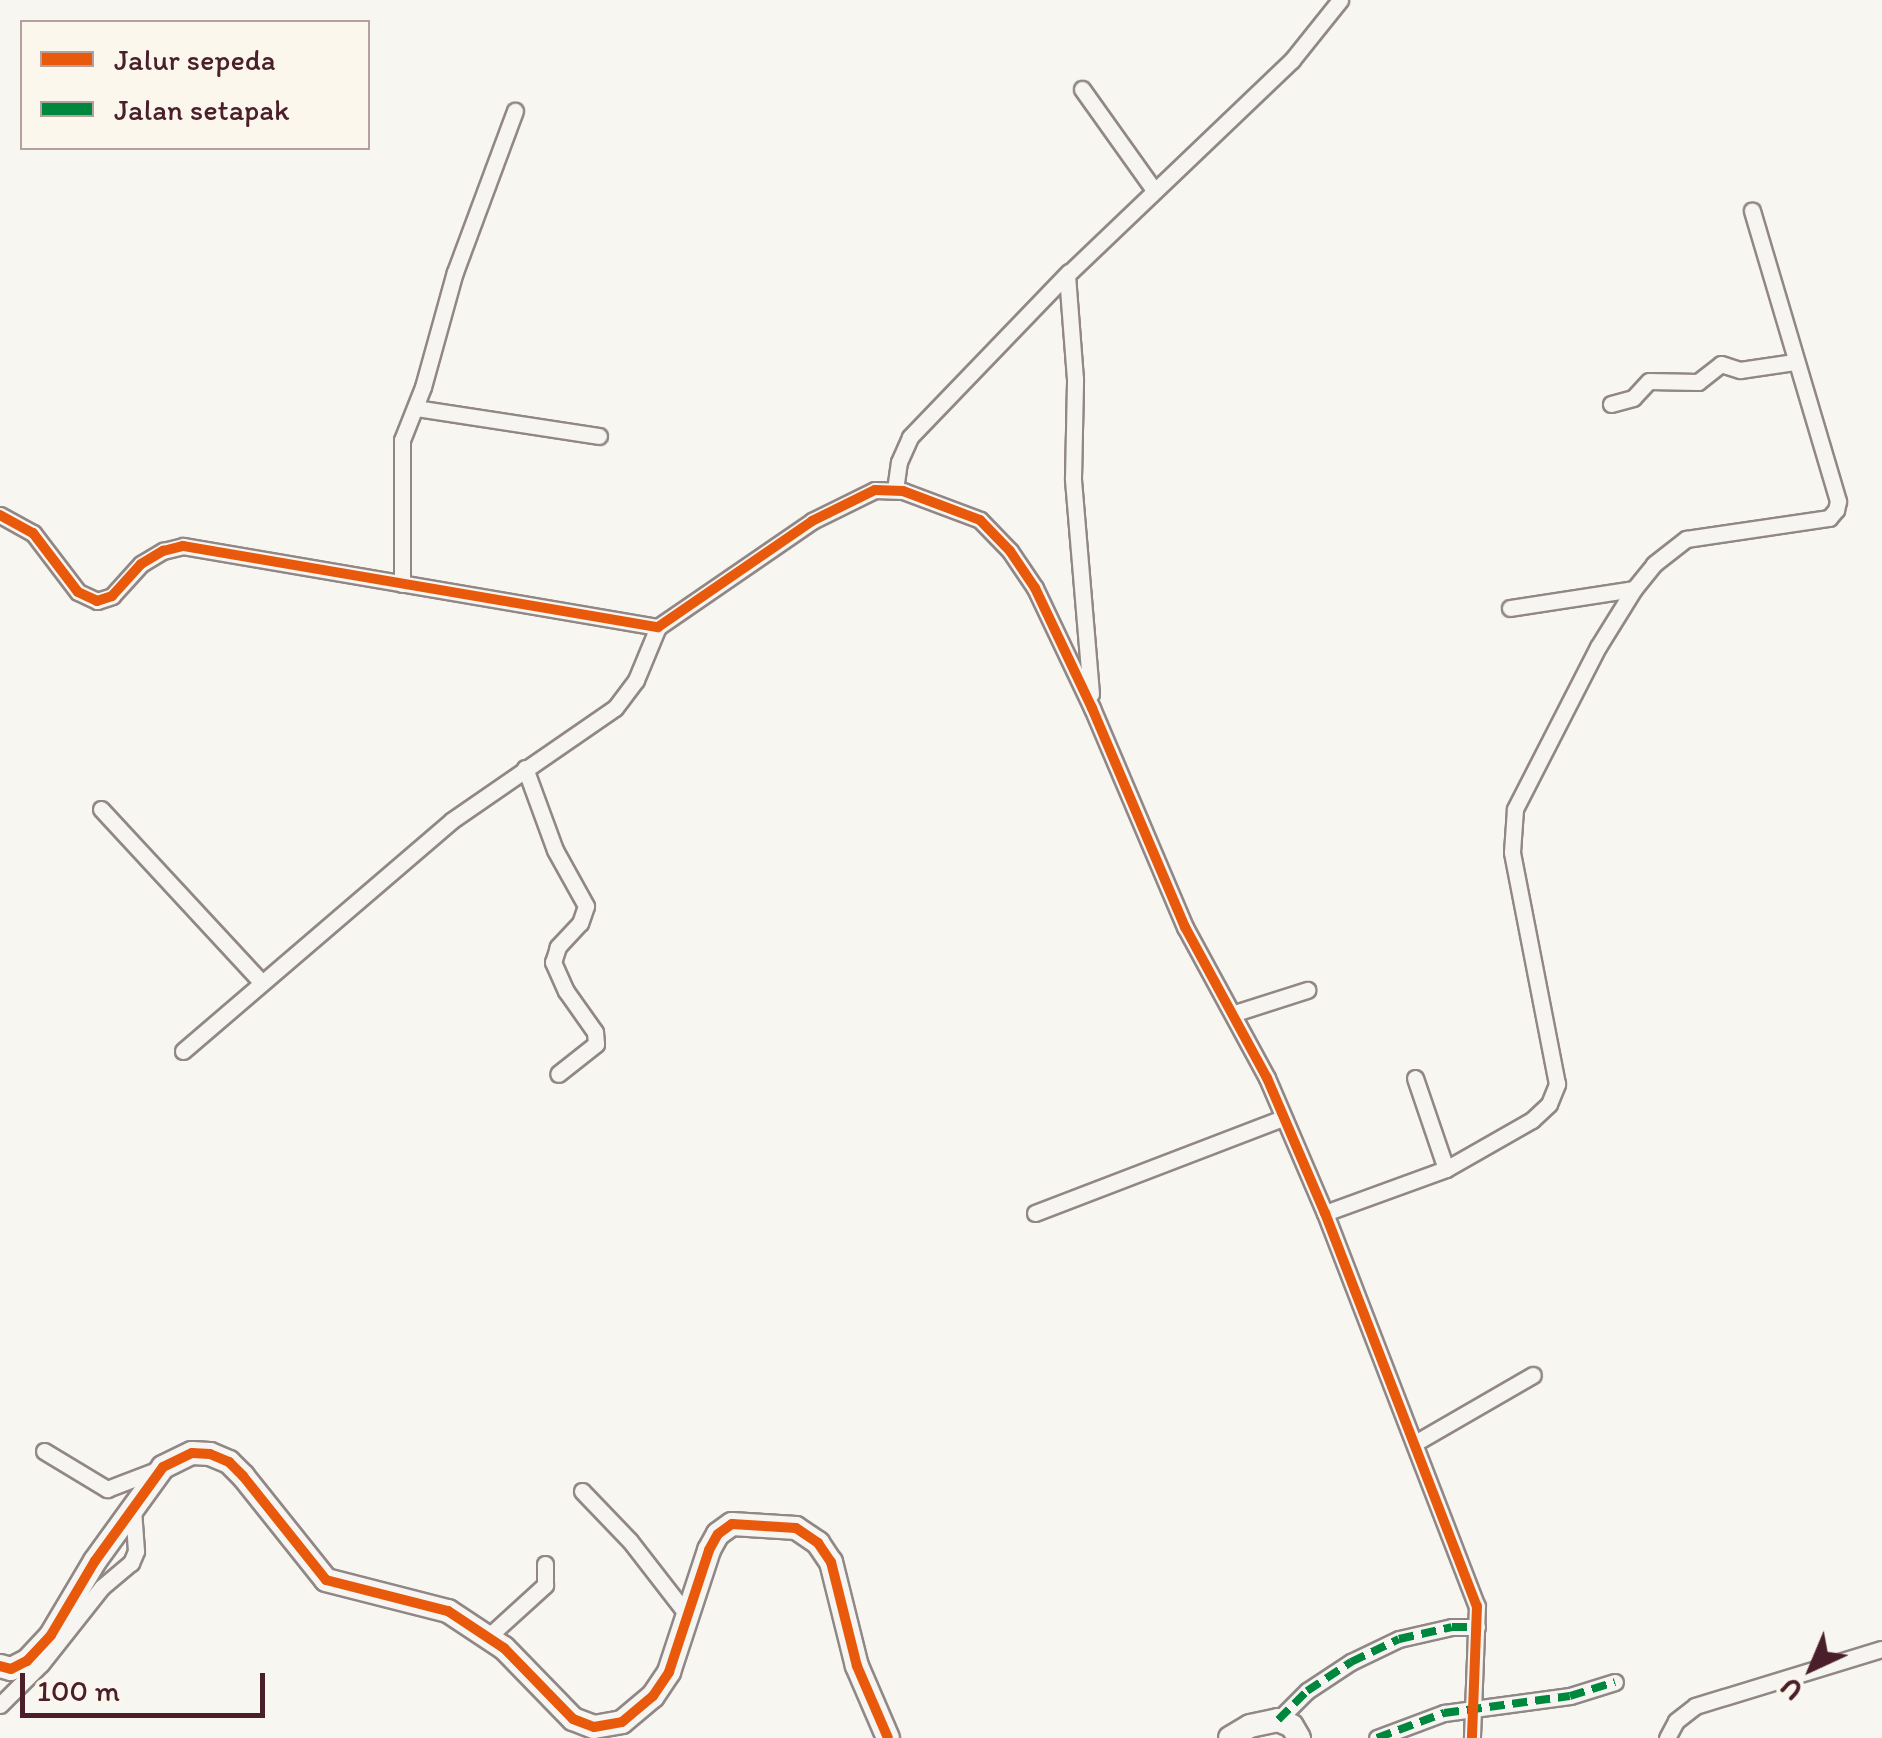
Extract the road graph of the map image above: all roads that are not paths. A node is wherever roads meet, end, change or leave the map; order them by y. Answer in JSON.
{"nodes":[{"id":1,"x":1340,"y":0,"type":"edge"},
{"id":2,"x":1082,"y":89,"type":"dead end"},
{"id":3,"x":515,"y":111,"type":"dead end"},
{"id":4,"x":1154,"y":190,"type":"junction"},
{"id":5,"x":1752,"y":210,"type":"dead end"},
{"id":6,"x":1070,"y":272,"type":"junction"},
{"id":7,"x":1794,"y":362,"type":"junction"},
{"id":8,"x":1611,"y":404,"type":"dead end"},
{"id":9,"x":416,"y":408,"type":"junction"},
{"id":10,"x":599,"y":436,"type":"dead end"},
{"id":11,"x":896,"y":490,"type":"junction"},
{"id":12,"x":0,"y":516,"type":"edge"},
{"id":13,"x":402,"y":584,"type":"junction"},
{"id":14,"x":1634,"y":588,"type":"junction"},
{"id":15,"x":1510,"y":608,"type":"dead end"},
{"id":16,"x":658,"y":627,"type":"junction"},
{"id":17,"x":1092,"y":708,"type":"junction"},
{"id":18,"x":525,"y":768,"type":"junction"},
{"id":19,"x":102,"y":809,"type":"dead end"},
{"id":20,"x":261,"y":982,"type":"junction"},
{"id":21,"x":1307,"y":990,"type":"dead end"},
{"id":22,"x":1235,"y":1013,"type":"junction"},
{"id":23,"x":184,"y":1051,"type":"dead end"},
{"id":24,"x":558,"y":1074,"type":"dead end"},
{"id":25,"x":1415,"y":1078,"type":"dead end"},
{"id":26,"x":1283,"y":1118,"type":"junction"},
{"id":27,"x":1446,"y":1169,"type":"junction"},
{"id":28,"x":1035,"y":1213,"type":"dead end"},
{"id":29,"x":1325,"y":1213,"type":"junction"},
{"id":30,"x":1534,"y":1375,"type":"dead end"},
{"id":31,"x":1415,"y":1443,"type":"junction"},
{"id":32,"x":44,"y":1451,"type":"dead end"},
{"id":33,"x":163,"y":1467,"type":"junction"},
{"id":34,"x":582,"y":1491,"type":"dead end"},
{"id":35,"x":133,"y":1509,"type":"junction"},
{"id":36,"x":545,"y":1564,"type":"dead end"},
{"id":37,"x":690,"y":1617,"type":"junction"},
{"id":38,"x":1477,"y":1627,"type":"junction"},
{"id":39,"x":489,"y":1636,"type":"junction"},
{"id":40,"x":1882,"y":1649,"type":"edge"},
{"id":41,"x":0,"y":1666,"type":"edge"},
{"id":42,"x":1615,"y":1682,"type":"dead end"},
{"id":43,"x":0,"y":1705,"type":"edge"},
{"id":44,"x":1472,"y":1709,"type":"junction"},
{"id":45,"x":1278,"y":1720,"type":"junction"},
{"id":46,"x":624,"y":1730,"type":"edge"},
{"id":47,"x":888,"y":1738,"type":"edge"},
{"id":48,"x":1230,"y":1738,"type":"edge"},
{"id":49,"x":1299,"y":1738,"type":"edge"},
{"id":50,"x":1377,"y":1738,"type":"edge"},
{"id":51,"x":1472,"y":1738,"type":"edge"},
{"id":52,"x":1667,"y":1738,"type":"edge"}],
"edges":[{"from":1,"to":4,"type":"street"},
{"from":2,"to":4,"type":"street"},
{"from":3,"to":9,"type":"street"},
{"from":4,"to":6,"type":"street"},
{"from":5,"to":7,"type":"street"},
{"from":6,"to":11,"type":"street"},
{"from":6,"to":17,"type":"street"},
{"from":7,"to":8,"type":"street"},
{"from":7,"to":14,"type":"street"},
{"from":9,"to":10,"type":"street"},
{"from":9,"to":13,"type":"street"},
{"from":11,"to":16,"type":"street"},
{"from":11,"to":17,"type":"street"},
{"from":12,"to":13,"type":"street"},
{"from":13,"to":16,"type":"street"},
{"from":14,"to":15,"type":"street"},
{"from":14,"to":27,"type":"street"},
{"from":16,"to":18,"type":"street"},
{"from":17,"to":22,"type":"street"},
{"from":18,"to":20,"type":"street"},
{"from":18,"to":24,"type":"street"},
{"from":19,"to":20,"type":"street"},
{"from":20,"to":23,"type":"street"},
{"from":21,"to":22,"type":"street"},
{"from":22,"to":26,"type":"street"},
{"from":25,"to":27,"type":"street"},
{"from":26,"to":28,"type":"street"},
{"from":26,"to":29,"type":"street"},
{"from":27,"to":29,"type":"street"},
{"from":29,"to":31,"type":"street"},
{"from":30,"to":31,"type":"street"},
{"from":31,"to":38,"type":"street"},
{"from":32,"to":33,"type":"street"},
{"from":33,"to":35,"type":"street"},
{"from":33,"to":39,"type":"street"},
{"from":34,"to":37,"type":"street"},
{"from":35,"to":41,"type":"street"},
{"from":35,"to":43,"type":"street"},
{"from":36,"to":39,"type":"street"},
{"from":37,"to":46,"type":"street"},
{"from":37,"to":47,"type":"street"},
{"from":38,"to":44,"type":"street"},
{"from":38,"to":45,"type":"street"},
{"from":39,"to":46,"type":"street"},
{"from":40,"to":52,"type":"street"},
{"from":42,"to":44,"type":"street"},
{"from":44,"to":50,"type":"street"},
{"from":44,"to":51,"type":"street"},
{"from":45,"to":48,"type":"street"},
{"from":45,"to":49,"type":"street"}]}
